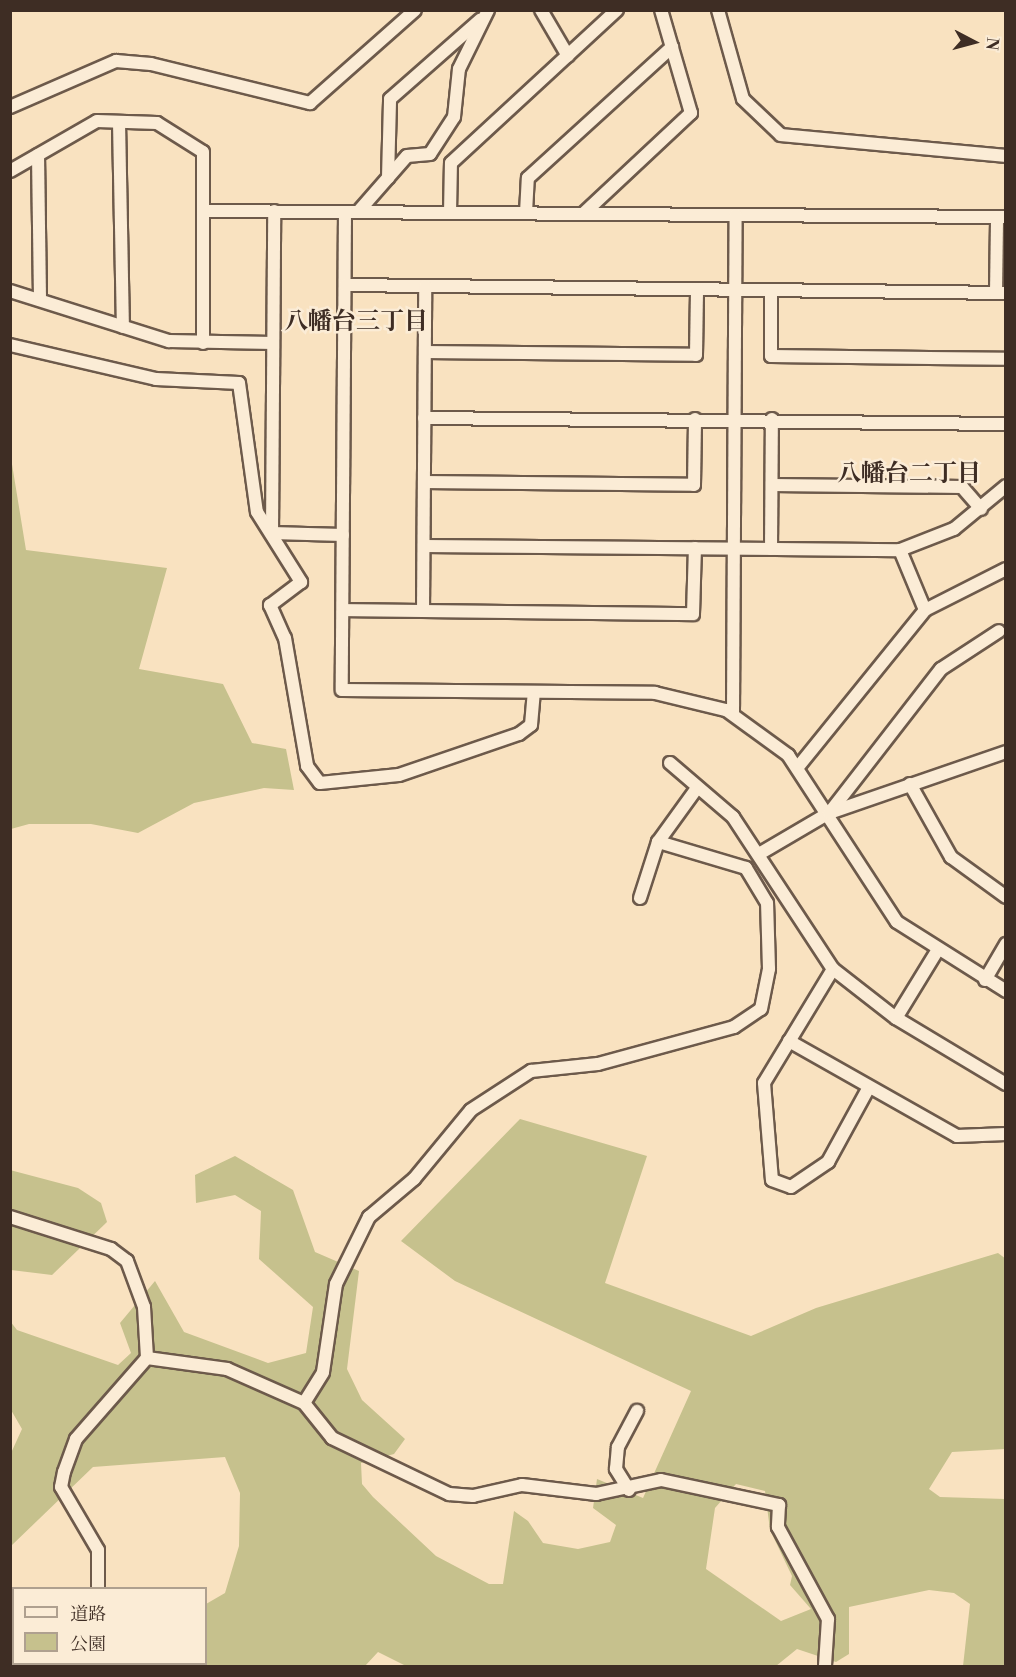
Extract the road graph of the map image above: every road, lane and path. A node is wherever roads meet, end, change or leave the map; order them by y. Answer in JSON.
{"nodes":[{"id":1,"x":415,"y":10,"type":"edge"},
{"id":2,"x":541,"y":10,"type":"edge"},
{"id":3,"x":617,"y":10,"type":"edge"},
{"id":4,"x":661,"y":10,"type":"edge"},
{"id":5,"x":718,"y":10,"type":"edge"},
{"id":6,"x":486,"y":13,"type":"edge"},
{"id":7,"x":672,"y":47,"type":"junction"},
{"id":8,"x":568,"y":56,"type":"junction"},
{"id":9,"x":10,"y":107,"type":"edge"},
{"id":10,"x":119,"y":122,"type":"junction"},
{"id":11,"x":38,"y":155,"type":"junction"},
{"id":12,"x":1005,"y":156,"type":"edge"},
{"id":13,"x":10,"y":171,"type":"edge"},
{"id":14,"x":388,"y":178,"type":"junction"},
{"id":15,"x":203,"y":211,"type":"junction"},
{"id":16,"x":274,"y":211,"type":"junction"},
{"id":17,"x":351,"y":212,"type":"junction"},
{"id":18,"x":450,"y":213,"type":"junction"},
{"id":19,"x":526,"y":213,"type":"junction"},
{"id":20,"x":583,"y":214,"type":"junction"},
{"id":21,"x":736,"y":215,"type":"junction"},
{"id":22,"x":1001,"y":217,"type":"edge"},
{"id":23,"x":345,"y":285,"type":"junction"},
{"id":24,"x":425,"y":286,"type":"junction"},
{"id":25,"x":697,"y":289,"type":"junction"},
{"id":26,"x":736,"y":290,"type":"junction"},
{"id":27,"x":771,"y":290,"type":"junction"},
{"id":28,"x":10,"y":291,"type":"edge"},
{"id":29,"x":1001,"y":293,"type":"edge"},
{"id":30,"x":40,"y":300,"type":"junction"},
{"id":31,"x":123,"y":327,"type":"junction"},
{"id":32,"x":202,"y":342,"type":"junction"},
{"id":33,"x":273,"y":343,"type":"junction"},
{"id":34,"x":10,"y":345,"type":"edge"},
{"id":35,"x":425,"y":352,"type":"junction"},
{"id":36,"x":1005,"y":359,"type":"edge"},
{"id":37,"x":424,"y":418,"type":"junction"},
{"id":38,"x":735,"y":418,"type":"junction"},
{"id":39,"x":695,"y":419,"type":"junction"},
{"id":40,"x":772,"y":419,"type":"junction"},
{"id":41,"x":1005,"y":424,"type":"edge"},
{"id":42,"x":424,"y":482,"type":"junction"},
{"id":43,"x":772,"y":485,"type":"junction"},
{"id":44,"x":1005,"y":486,"type":"edge"},
{"id":45,"x":981,"y":508,"type":"junction"},
{"id":46,"x":272,"y":533,"type":"junction"},
{"id":47,"x":343,"y":535,"type":"junction"},
{"id":48,"x":424,"y":546,"type":"junction"},
{"id":49,"x":695,"y":548,"type":"junction"},
{"id":50,"x":735,"y":549,"type":"junction"},
{"id":51,"x":771,"y":549,"type":"junction"},
{"id":52,"x":900,"y":550,"type":"junction"},
{"id":53,"x":1005,"y":569,"type":"edge"},
{"id":54,"x":343,"y":610,"type":"junction"},
{"id":55,"x":925,"y":610,"type":"junction"},
{"id":56,"x":423,"y":611,"type":"junction"},
{"id":57,"x":999,"y":631,"type":"dead end"},
{"id":58,"x":534,"y":692,"type":"junction"},
{"id":59,"x":733,"y":714,"type":"junction"},
{"id":60,"x":1005,"y":752,"type":"edge"},
{"id":61,"x":670,"y":763,"type":"dead end"},
{"id":62,"x":798,"y":767,"type":"junction"},
{"id":63,"x":910,"y":784,"type":"junction"},
{"id":64,"x":697,"y":788,"type":"junction"},
{"id":65,"x":829,"y":813,"type":"junction"},
{"id":66,"x":658,"y":842,"type":"junction"},
{"id":67,"x":759,"y":854,"type":"junction"},
{"id":68,"x":1005,"y":897,"type":"edge"},
{"id":69,"x":640,"y":898,"type":"dead end"},
{"id":70,"x":1005,"y":944,"type":"edge"},
{"id":71,"x":937,"y":951,"type":"junction"},
{"id":72,"x":833,"y":969,"type":"junction"},
{"id":73,"x":985,"y":980,"type":"junction"},
{"id":74,"x":1005,"y":991,"type":"edge"},
{"id":75,"x":896,"y":1018,"type":"junction"},
{"id":76,"x":789,"y":1041,"type":"junction"},
{"id":77,"x":1005,"y":1084,"type":"edge"},
{"id":78,"x":869,"y":1087,"type":"junction"},
{"id":79,"x":1005,"y":1134,"type":"edge"},
{"id":80,"x":10,"y":1217,"type":"edge"},
{"id":81,"x":147,"y":1358,"type":"junction"},
{"id":82,"x":304,"y":1403,"type":"junction"},
{"id":83,"x":638,"y":1411,"type":"dead end"},
{"id":84,"x":629,"y":1490,"type":"junction"},
{"id":85,"x":98,"y":1587,"type":"edge"},
{"id":86,"x":825,"y":1666,"type":"edge"}],
"edges":[{"from":1,"to":9,"type":"street"},
{"from":2,"to":8,"type":"street"},
{"from":3,"to":8,"type":"street"},
{"from":4,"to":7,"type":"street"},
{"from":5,"to":12,"type":"street"},
{"from":6,"to":14,"type":"street"},
{"from":6,"to":14,"type":"street"},
{"from":7,"to":19,"type":"street"},
{"from":7,"to":20,"type":"street"},
{"from":8,"to":18,"type":"street"},
{"from":10,"to":11,"type":"street"},
{"from":10,"to":15,"type":"street"},
{"from":10,"to":31,"type":"street"},
{"from":11,"to":13,"type":"street"},
{"from":11,"to":30,"type":"street"},
{"from":14,"to":17,"type":"street"},
{"from":15,"to":16,"type":"street"},
{"from":15,"to":32,"type":"street"},
{"from":16,"to":17,"type":"street"},
{"from":16,"to":33,"type":"street"},
{"from":17,"to":18,"type":"street"},
{"from":17,"to":23,"type":"street"},
{"from":18,"to":19,"type":"street"},
{"from":19,"to":20,"type":"street"},
{"from":20,"to":21,"type":"street"},
{"from":21,"to":22,"type":"street"},
{"from":21,"to":26,"type":"street"},
{"from":22,"to":29,"type":"street"},
{"from":23,"to":24,"type":"street"},
{"from":23,"to":47,"type":"street"},
{"from":24,"to":25,"type":"street"},
{"from":24,"to":35,"type":"street"},
{"from":25,"to":26,"type":"street"},
{"from":25,"to":35,"type":"street"},
{"from":26,"to":27,"type":"street"},
{"from":26,"to":38,"type":"street"},
{"from":27,"to":29,"type":"street"},
{"from":27,"to":36,"type":"street"},
{"from":28,"to":30,"type":"street"},
{"from":30,"to":31,"type":"street"},
{"from":31,"to":32,"type":"street"},
{"from":32,"to":33,"type":"street"},
{"from":33,"to":46,"type":"street"},
{"from":34,"to":46,"type":"street"},
{"from":35,"to":37,"type":"street"},
{"from":37,"to":39,"type":"street"},
{"from":37,"to":42,"type":"street"},
{"from":38,"to":39,"type":"street"},
{"from":38,"to":40,"type":"street"},
{"from":38,"to":50,"type":"street"},
{"from":39,"to":42,"type":"street"},
{"from":40,"to":41,"type":"street"},
{"from":40,"to":43,"type":"street"},
{"from":42,"to":48,"type":"street"},
{"from":43,"to":45,"type":"street"},
{"from":43,"to":51,"type":"street"},
{"from":44,"to":45,"type":"street"},
{"from":45,"to":52,"type":"street"},
{"from":46,"to":47,"type":"street"},
{"from":46,"to":58,"type":"street"},
{"from":47,"to":54,"type":"street"},
{"from":48,"to":49,"type":"street"},
{"from":48,"to":56,"type":"street"},
{"from":49,"to":50,"type":"street"},
{"from":49,"to":56,"type":"street"},
{"from":50,"to":51,"type":"street"},
{"from":50,"to":59,"type":"street"},
{"from":51,"to":52,"type":"street"},
{"from":52,"to":55,"type":"street"},
{"from":53,"to":55,"type":"street"},
{"from":54,"to":56,"type":"street"},
{"from":54,"to":58,"type":"street"},
{"from":55,"to":62,"type":"street"},
{"from":57,"to":65,"type":"street"},
{"from":58,"to":59,"type":"street"},
{"from":59,"to":62,"type":"street"},
{"from":60,"to":63,"type":"street"},
{"from":61,"to":64,"type":"street"},
{"from":62,"to":65,"type":"street"},
{"from":63,"to":65,"type":"street"},
{"from":63,"to":68,"type":"street"},
{"from":64,"to":66,"type":"street"},
{"from":64,"to":67,"type":"street"},
{"from":65,"to":67,"type":"street"},
{"from":65,"to":71,"type":"street"},
{"from":66,"to":69,"type":"street"},
{"from":66,"to":82,"type":"street"},
{"from":67,"to":72,"type":"street"},
{"from":70,"to":73,"type":"street"},
{"from":71,"to":73,"type":"street"},
{"from":71,"to":75,"type":"street"},
{"from":72,"to":75,"type":"street"},
{"from":72,"to":76,"type":"street"},
{"from":73,"to":74,"type":"street"},
{"from":75,"to":77,"type":"street"},
{"from":76,"to":78,"type":"street"},
{"from":76,"to":78,"type":"street"},
{"from":78,"to":79,"type":"street"},
{"from":80,"to":81,"type":"street"},
{"from":81,"to":82,"type":"street"},
{"from":81,"to":85,"type":"street"},
{"from":82,"to":84,"type":"street"},
{"from":83,"to":84,"type":"street"},
{"from":84,"to":86,"type":"street"}]}
